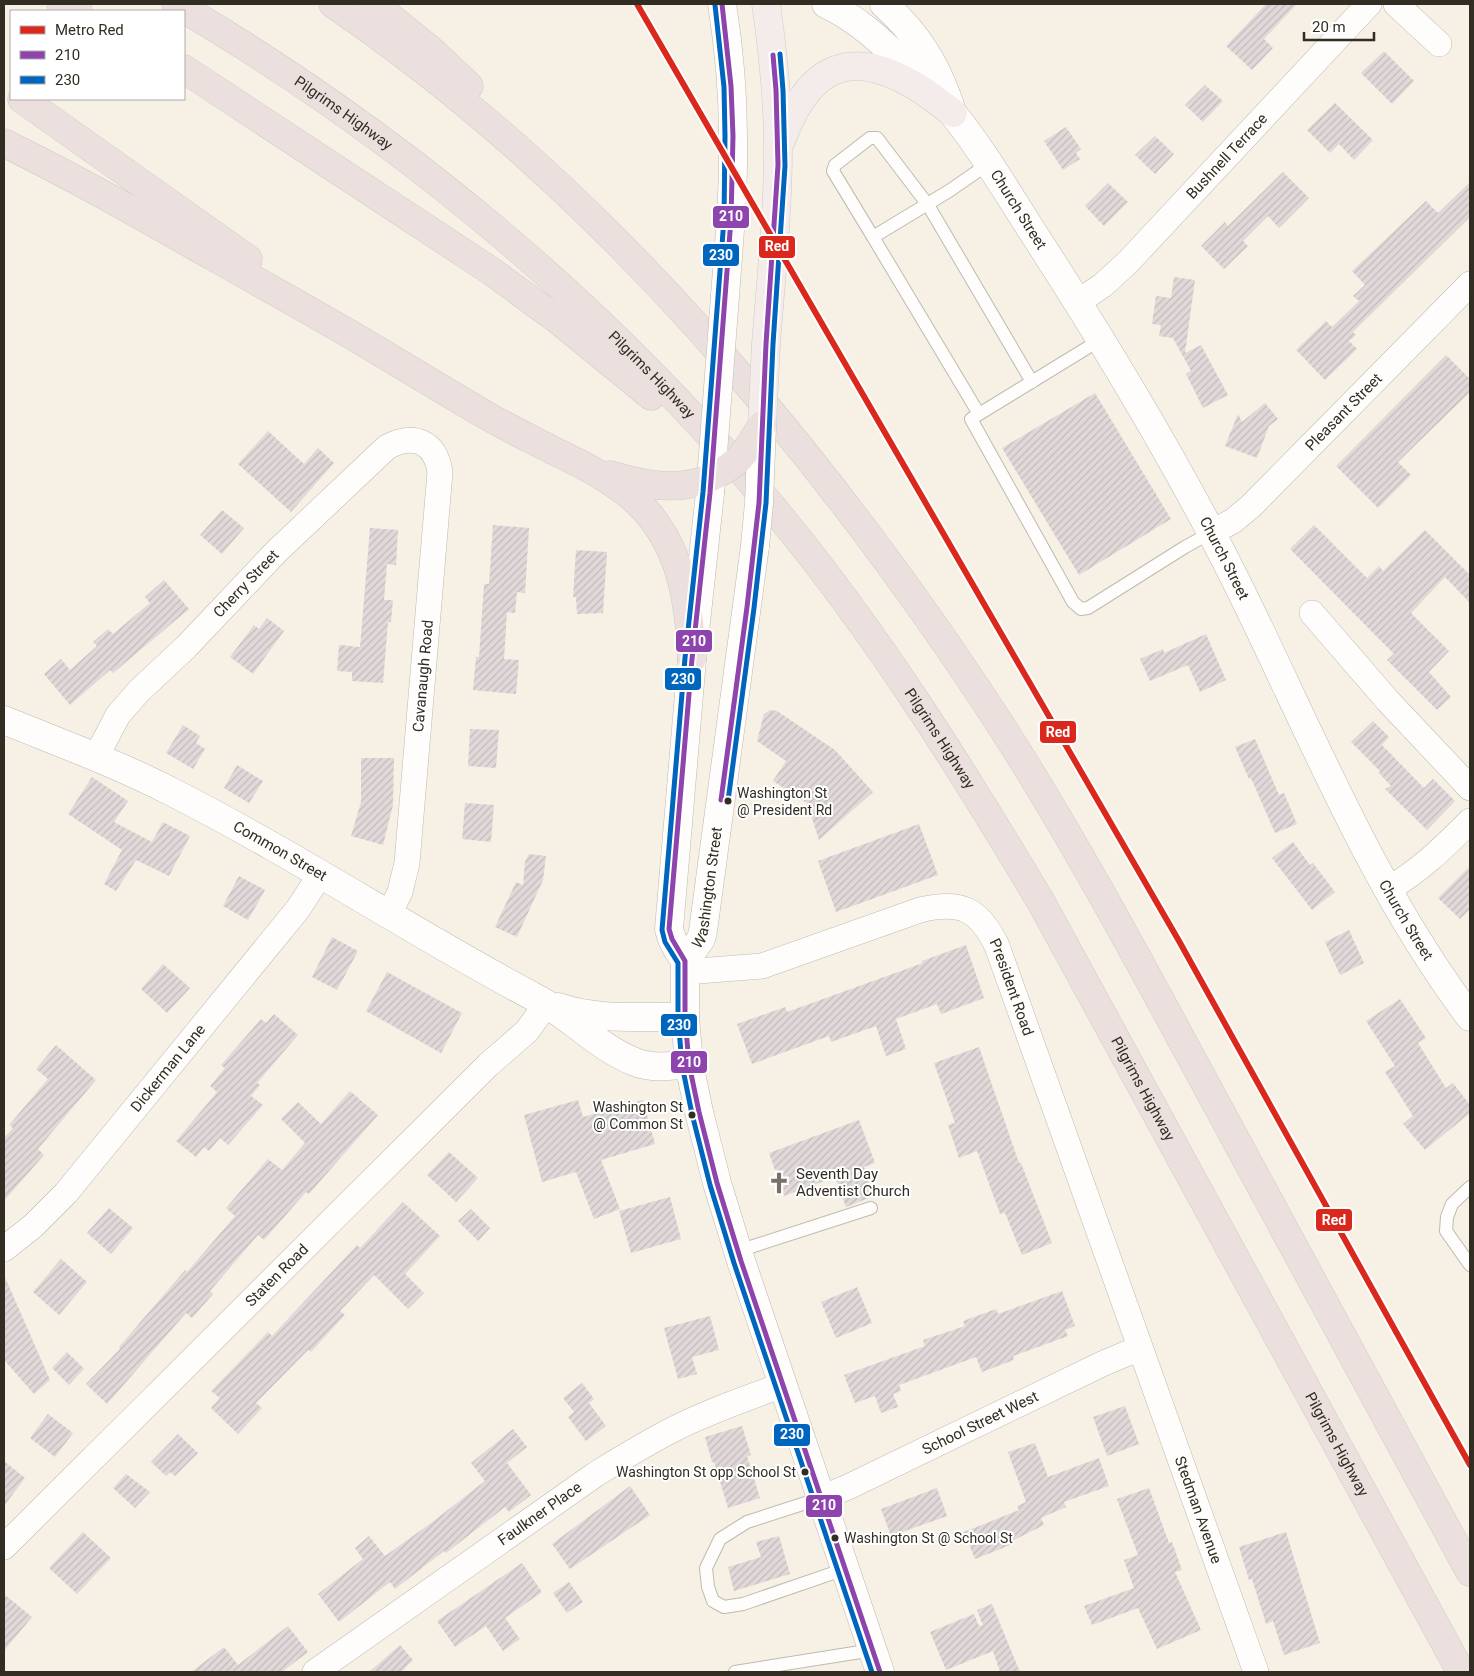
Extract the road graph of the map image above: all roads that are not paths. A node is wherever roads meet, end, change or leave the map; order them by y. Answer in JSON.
{"nodes":[{"id":1,"x":61,"y":4,"type":"edge"},
{"id":2,"x":176,"y":4,"type":"edge"},
{"id":3,"x":333,"y":4,"type":"edge"},
{"id":4,"x":374,"y":4,"type":"edge"},
{"id":5,"x":722,"y":4,"type":"edge"},
{"id":6,"x":766,"y":4,"type":"edge"},
{"id":7,"x":826,"y":4,"type":"edge"},
{"id":8,"x":884,"y":4,"type":"edge"},
{"id":9,"x":905,"y":4,"type":"edge"},
{"id":10,"x":1369,"y":4,"type":"edge"},
{"id":11,"x":1396,"y":4,"type":"edge"},
{"id":12,"x":76,"y":10,"type":"edge"},
{"id":13,"x":1439,"y":44,"type":"dead end"},
{"id":14,"x":930,"y":56,"type":"junction"},
{"id":15,"x":185,"y":70,"type":"edge"},
{"id":16,"x":23,"y":100,"type":"edge"},
{"id":17,"x":952,"y":113,"type":"junction"},
{"id":18,"x":4,"y":143,"type":"edge"},
{"id":19,"x":778,"y":147,"type":"junction"},
{"id":20,"x":988,"y":164,"type":"junction"},
{"id":21,"x":928,"y":204,"type":"junction"},
{"id":22,"x":598,"y":224,"type":"junction"},
{"id":23,"x":873,"y":237,"type":"junction"},
{"id":24,"x":1470,"y":284,"type":"edge"},
{"id":25,"x":1078,"y":302,"type":"junction"},
{"id":26,"x":1100,"y":340,"type":"junction"},
{"id":27,"x":373,"y":348,"type":"junction"},
{"id":28,"x":1032,"y":382,"type":"junction"},
{"id":29,"x":979,"y":414,"type":"junction"},
{"id":30,"x":762,"y":426,"type":"junction"},
{"id":31,"x":421,"y":442,"type":"joint"},
{"id":32,"x":583,"y":465,"type":"junction"},
{"id":33,"x":752,"y":483,"type":"junction"},
{"id":34,"x":706,"y":484,"type":"junction"},
{"id":35,"x":1212,"y":532,"type":"junction"},
{"id":36,"x":1312,"y":613,"type":"dead end"},
{"id":37,"x":692,"y":659,"type":"junction"},
{"id":38,"x":4,"y":720,"type":"edge"},
{"id":39,"x":96,"y":757,"type":"junction"},
{"id":40,"x":1470,"y":788,"type":"edge"},
{"id":41,"x":1470,"y":821,"type":"edge"},
{"id":42,"x":320,"y":875,"type":"junction"},
{"id":43,"x":1387,"y":890,"type":"junction"},
{"id":44,"x":388,"y":914,"type":"junction"},
{"id":45,"x":685,"y":966,"type":"junction"},
{"id":46,"x":547,"y":1003,"type":"junction"},
{"id":47,"x":685,"y":1017,"type":"junction"},
{"id":48,"x":1470,"y":1018,"type":"edge"},
{"id":49,"x":689,"y":1064,"type":"junction"},
{"id":50,"x":1470,"y":1187,"type":"edge"},
{"id":51,"x":871,"y":1208,"type":"dead end"},
{"id":52,"x":4,"y":1249,"type":"edge"},
{"id":53,"x":738,"y":1251,"type":"junction"},
{"id":54,"x":1470,"y":1265,"type":"edge"},
{"id":55,"x":1140,"y":1348,"type":"junction"},
{"id":56,"x":783,"y":1385,"type":"junction"},
{"id":57,"x":821,"y":1498,"type":"junction"},
{"id":58,"x":4,"y":1547,"type":"edge"},
{"id":59,"x":845,"y":1569,"type":"junction"},
{"id":60,"x":1470,"y":1572,"type":"edge"},
{"id":61,"x":876,"y":1661,"type":"edge"},
{"id":62,"x":315,"y":1672,"type":"edge"},
{"id":63,"x":735,"y":1672,"type":"edge"},
{"id":64,"x":1256,"y":1672,"type":"edge"},
{"id":65,"x":1461,"y":1672,"type":"edge"}],
"edges":[{"from":1,"to":12,"type":"highway"},
{"from":2,"to":33,"type":"highway","name":"Pilgrims Highway"},
{"from":3,"to":22,"type":"highway"},
{"from":4,"to":22,"type":"highway"},
{"from":5,"to":34,"type":"main road","name":"Washington Street","bridge":true},
{"from":6,"to":19,"type":"main road","name":"Washington Street"},
{"from":7,"to":17,"type":"main road","name":"Church Street"},
{"from":8,"to":14,"type":"main road","name":"Church Street"},
{"from":9,"to":14,"type":"main road"},
{"from":10,"to":25,"type":"street","name":"Bushnell Terrace"},
{"from":11,"to":13,"type":"street"},
{"from":14,"to":17,"type":"main road","name":"Church Street"},
{"from":15,"to":33,"type":"highway"},
{"from":16,"to":27,"type":"highway"},
{"from":17,"to":19,"type":"main road"},
{"from":17,"to":20,"type":"main road","name":"Church Street"},
{"from":18,"to":27,"type":"highway"},
{"from":19,"to":30,"type":"main road","name":"Washington Street","bridge":true},
{"from":20,"to":21,"type":"lane"},
{"from":20,"to":25,"type":"main road","name":"Church Street"},
{"from":21,"to":23,"type":"lane"},
{"from":21,"to":23,"type":"lane"},
{"from":21,"to":28,"type":"lane"},
{"from":22,"to":60,"type":"highway"},
{"from":23,"to":29,"type":"lane"},
{"from":24,"to":35,"type":"street","name":"Pleasant Street"},
{"from":25,"to":26,"type":"main road","name":"Church Street"},
{"from":26,"to":28,"type":"lane"},
{"from":26,"to":35,"type":"main road","name":"Church Street"},
{"from":27,"to":32,"type":"highway"},
{"from":28,"to":29,"type":"lane"},
{"from":29,"to":35,"type":"lane"},
{"from":30,"to":34,"type":"highway","bridge":true},
{"from":30,"to":45,"type":"main road","name":"Washington Street","bridge":true},
{"from":31,"to":39,"type":"street","name":"Cherry Street"},
{"from":31,"to":44,"type":"street","name":"Cavanaugh Road"},
{"from":32,"to":34,"type":"highway"},
{"from":32,"to":37,"type":"highway"},
{"from":33,"to":65,"type":"highway","name":"Pilgrims Highway"},
{"from":34,"to":37,"type":"main road","name":"Washington Street"},
{"from":35,"to":43,"type":"main road","name":"Church Street"},
{"from":36,"to":40,"type":"street"},
{"from":37,"to":45,"type":"main road","name":"Washington Street"},
{"from":38,"to":39,"type":"main road","name":"Common Street"},
{"from":39,"to":42,"type":"main road","name":"Common Street"},
{"from":41,"to":43,"type":"street"},
{"from":42,"to":44,"type":"main road","name":"Common Street"},
{"from":42,"to":52,"type":"street","name":"Dickerman Lane"},
{"from":43,"to":48,"type":"main road","name":"Church Street"},
{"from":44,"to":46,"type":"main road","name":"Common Street"},
{"from":45,"to":47,"type":"main road"},
{"from":45,"to":55,"type":"street","name":"President Road"},
{"from":46,"to":47,"type":"main road","name":"Common Street"},
{"from":46,"to":49,"type":"main road","name":"Common Street"},
{"from":46,"to":58,"type":"street","name":"Staten Road"},
{"from":47,"to":49,"type":"main road"},
{"from":49,"to":53,"type":"main road"},
{"from":50,"to":54,"type":"lane"},
{"from":51,"to":53,"type":"lane"},
{"from":53,"to":56,"type":"main road"},
{"from":55,"to":57,"type":"street","name":"School Street West"},
{"from":55,"to":64,"type":"street","name":"Stedman Avenue"},
{"from":56,"to":57,"type":"main road"},
{"from":56,"to":62,"type":"street","name":"Faulkner Place"},
{"from":57,"to":59,"type":"main road"},
{"from":57,"to":59,"type":"lane"},
{"from":59,"to":61,"type":"main road"},
{"from":61,"to":63,"type":"lane"}]}
